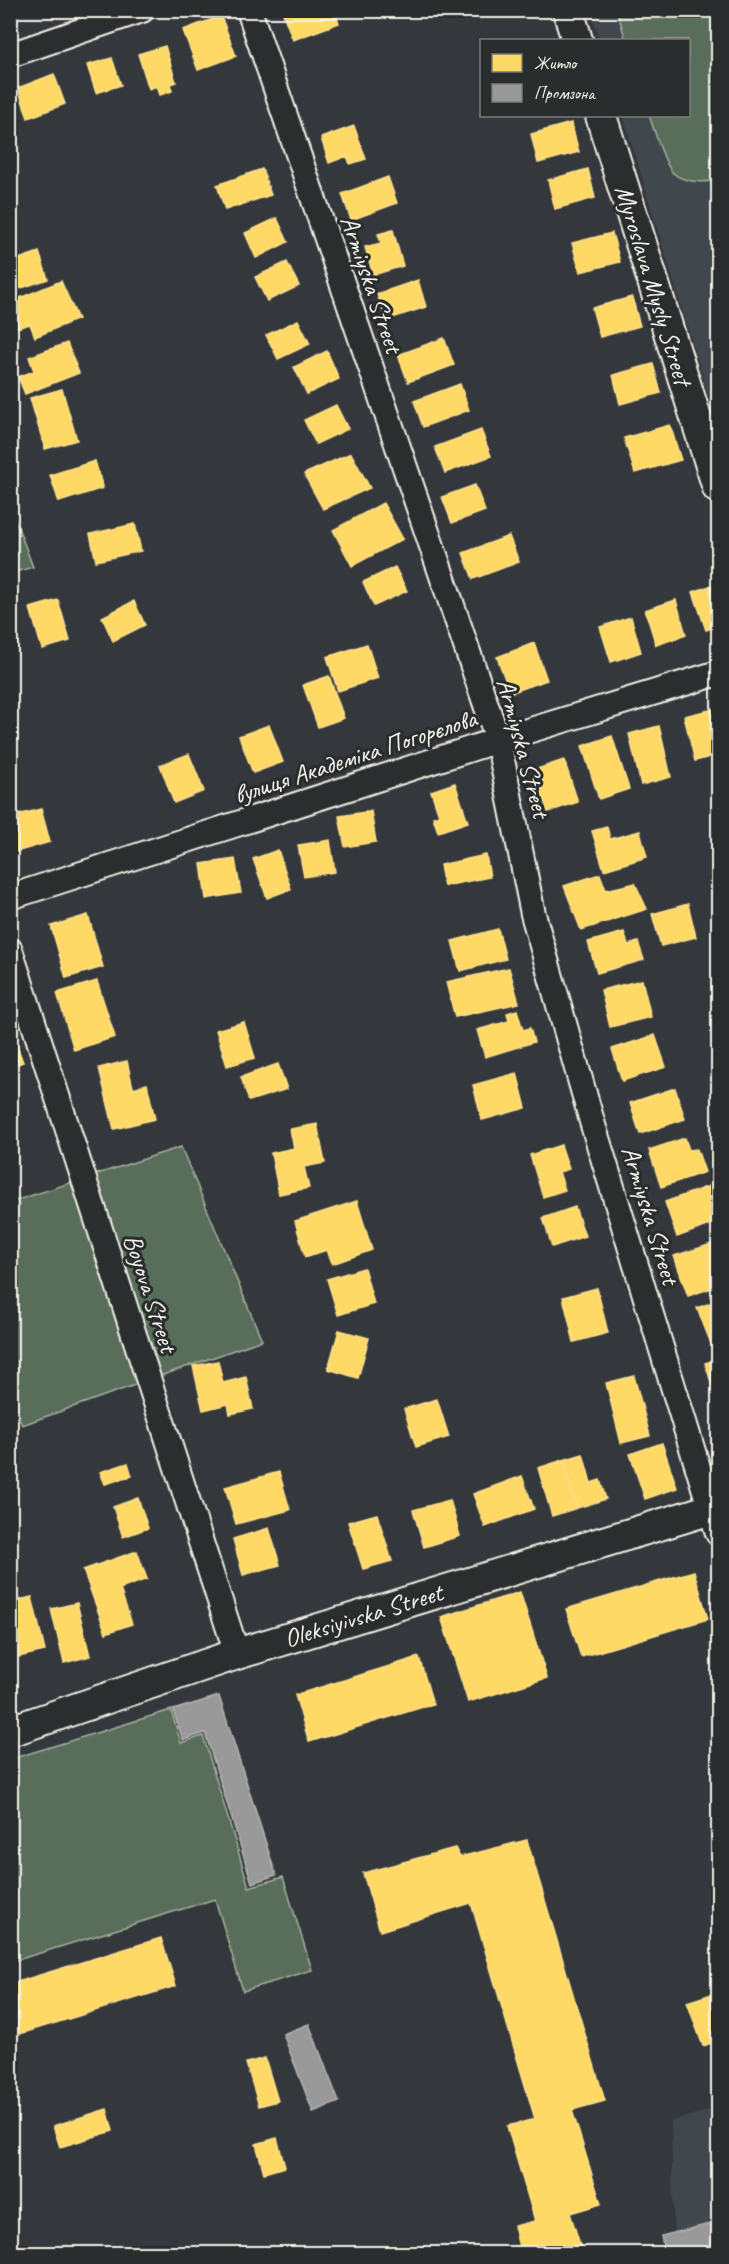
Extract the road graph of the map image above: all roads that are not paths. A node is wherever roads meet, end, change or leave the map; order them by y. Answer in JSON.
{"nodes":[{"id":1,"x":142,"y":10,"type":"edge"},
{"id":2,"x":249,"y":10,"type":"edge"},
{"id":3,"x":568,"y":10,"type":"edge"},
{"id":4,"x":577,"y":39,"type":"edge"},
{"id":5,"x":10,"y":55,"type":"edge"},
{"id":6,"x":601,"y":117,"type":"edge"},
{"id":7,"x":718,"y":488,"type":"edge"},
{"id":8,"x":718,"y":673,"type":"edge"},
{"id":9,"x":498,"y":740,"type":"junction"},
{"id":10,"x":10,"y":897,"type":"edge"},
{"id":11,"x":10,"y":950,"type":"edge"},
{"id":12,"x":716,"y":1516,"type":"edge"},
{"id":13,"x":237,"y":1654,"type":"junction"},
{"id":14,"x":10,"y":1731,"type":"edge"}],
"edges":[{"from":1,"to":5,"type":"street"},
{"from":2,"to":9,"type":"street","name":"Armiyska Street"},
{"from":3,"to":4,"type":"street"},
{"from":6,"to":7,"type":"street","name":"Myroslava Mysly Street"},
{"from":8,"to":9,"type":"street","name":"вулиця Академіка Погорєлова"},
{"from":9,"to":10,"type":"street","name":"вулиця Академіка Погорєлова"},
{"from":9,"to":12,"type":"street","name":"Armiyska Street"},
{"from":11,"to":13,"type":"street","name":"Boyova Street"},
{"from":12,"to":13,"type":"street","name":"Oleksiyivska Street"},
{"from":13,"to":14,"type":"street","name":"Oleksiyivska Street"}]}
